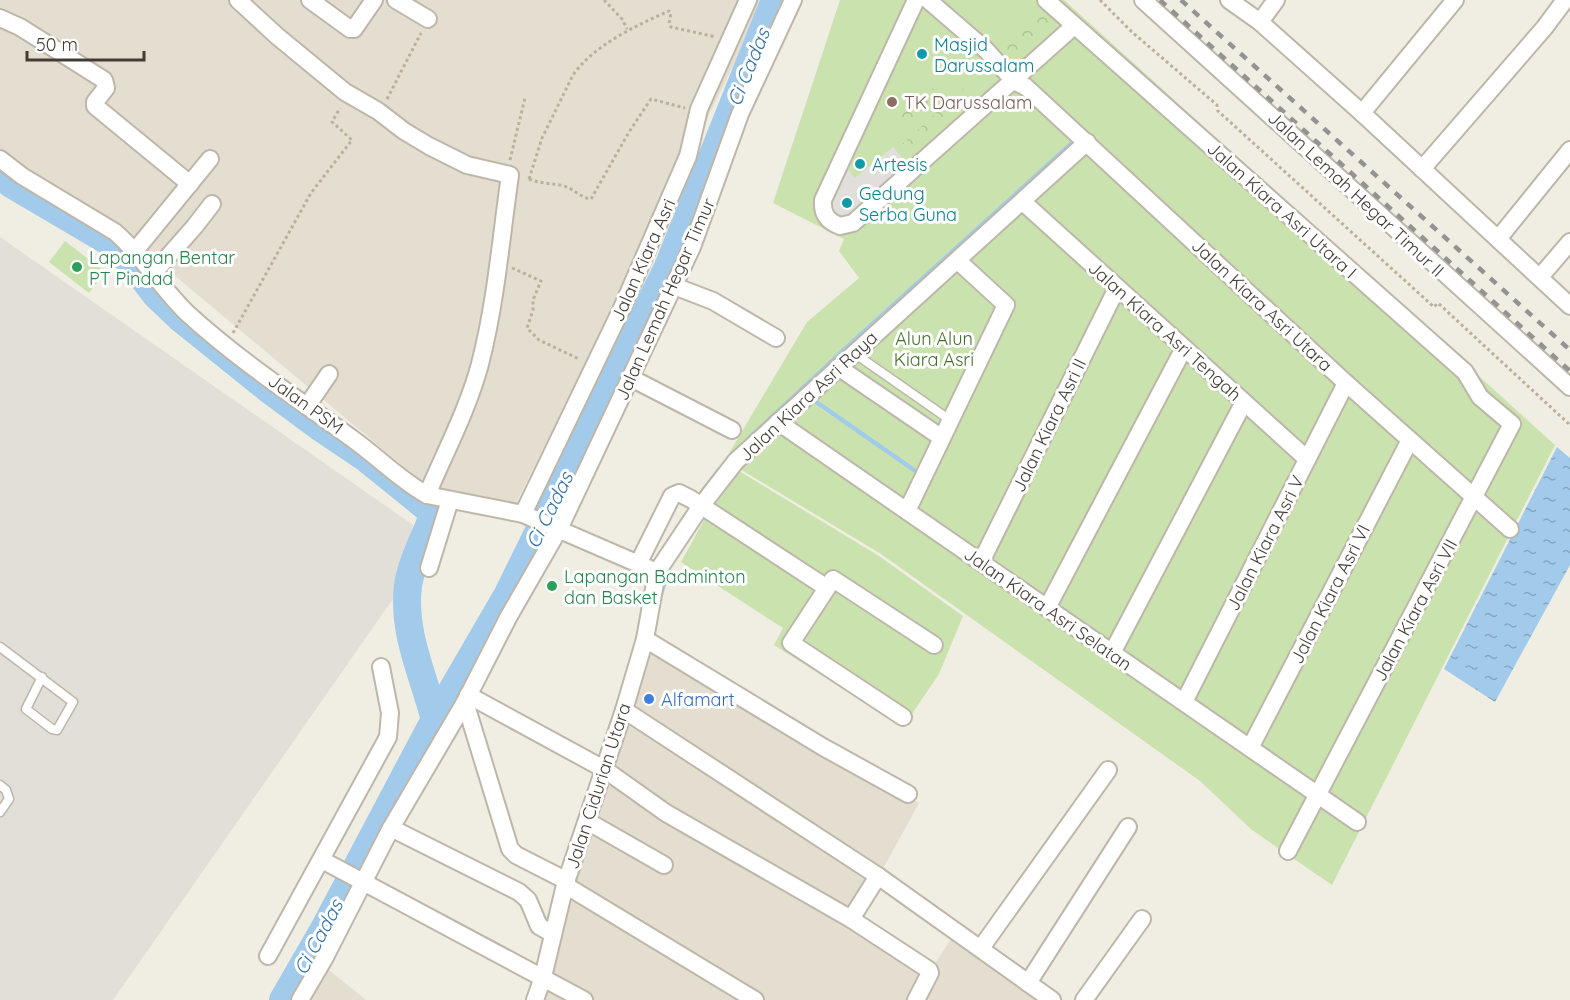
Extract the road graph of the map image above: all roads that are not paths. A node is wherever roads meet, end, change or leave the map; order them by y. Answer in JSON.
{"nodes":[{"id":1,"x":238,"y":0,"type":"edge"},
{"id":2,"x":310,"y":0,"type":"edge"},
{"id":3,"x":374,"y":0,"type":"edge"},
{"id":4,"x":396,"y":0,"type":"edge"},
{"id":5,"x":748,"y":0,"type":"edge"},
{"id":6,"x":793,"y":0,"type":"edge"},
{"id":7,"x":916,"y":0,"type":"edge"},
{"id":8,"x":928,"y":0,"type":"edge"},
{"id":9,"x":1046,"y":0,"type":"edge"},
{"id":10,"x":1143,"y":0,"type":"edge"},
{"id":11,"x":1229,"y":0,"type":"edge"},
{"id":12,"x":1276,"y":0,"type":"edge"},
{"id":13,"x":1455,"y":0,"type":"edge"},
{"id":14,"x":1565,"y":0,"type":"edge"},
{"id":15,"x":0,"y":18,"type":"edge"},
{"id":16,"x":428,"y":19,"type":"road end"},
{"id":17,"x":1260,"y":22,"type":"junction"},
{"id":18,"x":1074,"y":26,"type":"junction"},
{"id":19,"x":1014,"y":81,"type":"junction"},
{"id":20,"x":1362,"y":113,"type":"junction"},
{"id":21,"x":1087,"y":142,"type":"junction"},
{"id":22,"x":1570,"y":150,"type":"edge"},
{"id":23,"x":0,"y":159,"type":"edge"},
{"id":24,"x":210,"y":159,"type":"dead end"},
{"id":25,"x":1422,"y":169,"type":"junction"},
{"id":26,"x":190,"y":184,"type":"junction"},
{"id":27,"x":1023,"y":202,"type":"junction"},
{"id":28,"x":212,"y":204,"type":"dead end"},
{"id":29,"x":1503,"y":233,"type":"junction"},
{"id":30,"x":1570,"y":242,"type":"edge"},
{"id":31,"x":134,"y":252,"type":"junction"},
{"id":32,"x":958,"y":261,"type":"junction"},
{"id":33,"x":1546,"y":271,"type":"junction"},
{"id":34,"x":152,"y":275,"type":"junction"},
{"id":35,"x":674,"y":285,"type":"junction"},
{"id":36,"x":1118,"y":288,"type":"junction"},
{"id":37,"x":1570,"y":306,"type":"edge"},
{"id":38,"x":776,"y":338,"type":"dead end"},
{"id":39,"x":1184,"y":348,"type":"junction"},
{"id":40,"x":853,"y":353,"type":"junction"},
{"id":41,"x":838,"y":367,"type":"junction"},
{"id":42,"x":329,"y":374,"type":"dead end"},
{"id":43,"x":631,"y":378,"type":"junction"},
{"id":44,"x":1346,"y":383,"type":"junction"},
{"id":45,"x":1570,"y":387,"type":"edge"},
{"id":46,"x":1244,"y":402,"type":"junction"},
{"id":47,"x":307,"y":406,"type":"junction"},
{"id":48,"x":950,"y":420,"type":"junction"},
{"id":49,"x":778,"y":422,"type":"junction"},
{"id":50,"x":1512,"y":424,"type":"joint"},
{"id":51,"x":732,"y":430,"type":"dead end"},
{"id":52,"x":942,"y":438,"type":"junction"},
{"id":53,"x":1410,"y":440,"type":"junction"},
{"id":54,"x":1307,"y":459,"type":"junction"},
{"id":55,"x":427,"y":495,"type":"junction"},
{"id":56,"x":1474,"y":497,"type":"junction"},
{"id":57,"x":450,"y":500,"type":"junction"},
{"id":58,"x":701,"y":506,"type":"junction"},
{"id":59,"x":907,"y":511,"type":"junction"},
{"id":60,"x":527,"y":516,"type":"junction"},
{"id":61,"x":557,"y":528,"type":"junction"},
{"id":62,"x":1510,"y":529,"type":"dead end"},
{"id":63,"x":981,"y":562,"type":"junction"},
{"id":64,"x":638,"y":564,"type":"junction"},
{"id":65,"x":429,"y":568,"type":"dead end"},
{"id":66,"x":657,"y":572,"type":"junction"},
{"id":67,"x":827,"y":588,"type":"junction"},
{"id":68,"x":1047,"y":608,"type":"junction"},
{"id":69,"x":645,"y":639,"type":"junction"},
{"id":70,"x":934,"y":645,"type":"dead end"},
{"id":71,"x":0,"y":647,"type":"edge"},
{"id":72,"x":1112,"y":653,"type":"junction"},
{"id":73,"x":381,"y":667,"type":"dead end"},
{"id":74,"x":42,"y":677,"type":"junction"},
{"id":75,"x":466,"y":699,"type":"junction"},
{"id":76,"x":1184,"y":702,"type":"junction"},
{"id":77,"x":624,"y":710,"type":"junction"},
{"id":78,"x":903,"y":717,"type":"dead end"},
{"id":79,"x":1250,"y":748,"type":"junction"},
{"id":80,"x":604,"y":769,"type":"junction"},
{"id":81,"x":1108,"y":770,"type":"dead end"},
{"id":82,"x":0,"y":786,"type":"edge"},
{"id":83,"x":908,"y":794,"type":"dead end"},
{"id":84,"x":1318,"y":795,"type":"junction"},
{"id":85,"x":0,"y":812,"type":"edge"},
{"id":86,"x":587,"y":820,"type":"junction"},
{"id":87,"x":1357,"y":822,"type":"dead end"},
{"id":88,"x":1128,"y":826,"type":"dead end"},
{"id":89,"x":391,"y":828,"type":"junction"},
{"id":90,"x":1288,"y":851,"type":"dead end"},
{"id":91,"x":328,"y":864,"type":"junction"},
{"id":92,"x":664,"y":865,"type":"dead end"},
{"id":93,"x":878,"y":876,"type":"junction"},
{"id":94,"x":357,"y":880,"type":"junction"},
{"id":95,"x":566,"y":883,"type":"junction"},
{"id":96,"x":851,"y":919,"type":"junction"},
{"id":97,"x":1142,"y":919,"type":"dead end"},
{"id":98,"x":553,"y":934,"type":"junction"},
{"id":99,"x":981,"y":948,"type":"junction"},
{"id":100,"x":268,"y":956,"type":"dead end"},
{"id":101,"x":543,"y":977,"type":"junction"},
{"id":102,"x":1028,"y":983,"type":"junction"},
{"id":103,"x":300,"y":1000,"type":"edge"},
{"id":104,"x":535,"y":1000,"type":"edge"},
{"id":105,"x":584,"y":1000,"type":"edge"},
{"id":106,"x":755,"y":1000,"type":"edge"},
{"id":107,"x":916,"y":1000,"type":"edge"},
{"id":108,"x":1052,"y":1000,"type":"edge"},
{"id":109,"x":1084,"y":1000,"type":"edge"}],
"edges":[{"from":1,"to":55,"type":"street"},
{"from":2,"to":3,"type":"street"},
{"from":4,"to":16,"type":"street"},
{"from":5,"to":60,"type":"street","name":"Jalan Kiara Asri"},
{"from":6,"to":35,"type":"street","name":"Jalan Lemah Hegar Timur"},
{"from":7,"to":19,"type":"street"},
{"from":8,"to":19,"type":"street","name":"Jalan Kiara Asri Utara"},
{"from":9,"to":18,"type":"street","name":"Jalan Kiara Asri Utara I"},
{"from":10,"to":45,"type":"street","name":"Jalan Lemah Hegar Timur II"},
{"from":11,"to":17,"type":"street"},
{"from":12,"to":17,"type":"street"},
{"from":13,"to":20,"type":"street"},
{"from":14,"to":25,"type":"street"},
{"from":15,"to":26,"type":"street"},
{"from":17,"to":20,"type":"street"},
{"from":18,"to":19,"type":"street"},
{"from":18,"to":50,"type":"street","name":"Jalan Kiara Asri Utara I"},
{"from":19,"to":21,"type":"street","name":"Jalan Kiara Asri Utara"},
{"from":20,"to":25,"type":"street"},
{"from":21,"to":27,"type":"street","name":"Jalan Kiara Asri Raya"},
{"from":21,"to":44,"type":"street","name":"Jalan Kiara Asri Utara"},
{"from":22,"to":29,"type":"street"},
{"from":23,"to":31,"type":"street","name":"Jalan PSM"},
{"from":24,"to":26,"type":"street"},
{"from":25,"to":29,"type":"street"},
{"from":26,"to":31,"type":"street"},
{"from":27,"to":32,"type":"street","name":"Jalan Kiara Asri Raya"},
{"from":27,"to":36,"type":"street","name":"Jalan Kiara Asri Tengah"},
{"from":28,"to":34,"type":"street"},
{"from":29,"to":33,"type":"street"},
{"from":30,"to":33,"type":"street"},
{"from":31,"to":34,"type":"street","name":"Jalan PSM"},
{"from":32,"to":40,"type":"street","name":"Jalan Kiara Asri Raya"},
{"from":32,"to":48,"type":"street"},
{"from":33,"to":37,"type":"street"},
{"from":34,"to":47,"type":"street","name":"Jalan PSM"},
{"from":35,"to":38,"type":"street"},
{"from":35,"to":43,"type":"street","name":"Jalan Lemah Hegar Timur"},
{"from":36,"to":39,"type":"street","name":"Jalan Kiara Asri Tengah"},
{"from":36,"to":63,"type":"street","name":"Jalan Kiara Asri II"},
{"from":39,"to":46,"type":"street","name":"Jalan Kiara Asri Tengah"},
{"from":39,"to":68,"type":"street"},
{"from":40,"to":41,"type":"street","name":"Jalan Kiara Asri Raya"},
{"from":40,"to":48,"type":"lane"},
{"from":41,"to":49,"type":"street","name":"Jalan Kiara Asri Raya"},
{"from":41,"to":52,"type":"street"},
{"from":42,"to":47,"type":"street"},
{"from":43,"to":51,"type":"street"},
{"from":43,"to":61,"type":"street","name":"Jalan Lemah Hegar Timur"},
{"from":44,"to":53,"type":"street","name":"Jalan Kiara Asri Utara"},
{"from":44,"to":54,"type":"street","name":"Jalan Kiara Asri V"},
{"from":46,"to":54,"type":"street","name":"Jalan Kiara Asri Tengah"},
{"from":46,"to":72,"type":"street"},
{"from":47,"to":55,"type":"street","name":"Jalan PSM"},
{"from":48,"to":52,"type":"street"},
{"from":49,"to":58,"type":"street","name":"Jalan Kiara Asri Raya"},
{"from":49,"to":59,"type":"street","name":"Jalan Kiara Asri Selatan"},
{"from":50,"to":56,"type":"street","name":"Jalan Kiara Asri VII"},
{"from":52,"to":59,"type":"street"},
{"from":53,"to":56,"type":"street","name":"Jalan Kiara Asri Utara"},
{"from":53,"to":79,"type":"street","name":"Jalan Kiara Asri VI"},
{"from":54,"to":76,"type":"street","name":"Jalan Kiara Asri V"},
{"from":55,"to":57,"type":"street","name":"Jalan PSM"},
{"from":56,"to":62,"type":"street","name":"Jalan Kiara Asri Utara"},
{"from":56,"to":84,"type":"street","name":"Jalan Kiara Asri VII"},
{"from":57,"to":60,"type":"street","name":"Jalan PSM"},
{"from":57,"to":65,"type":"street"},
{"from":58,"to":64,"type":"street"},
{"from":58,"to":66,"type":"street","name":"Jalan Kiara Asri Raya"},
{"from":58,"to":67,"type":"street"},
{"from":59,"to":63,"type":"street","name":"Jalan Kiara Asri Selatan"},
{"from":60,"to":61,"type":"street","name":"Jalan PSM"},
{"from":61,"to":64,"type":"street","name":"Jalan PSM"},
{"from":61,"to":75,"type":"street","name":"Jalan Lemah Hegar Timur"},
{"from":63,"to":68,"type":"street","name":"Jalan Kiara Asri Selatan"},
{"from":64,"to":66,"type":"street","name":"Jalan PSM"},
{"from":66,"to":69,"type":"street","name":"Jalan Cidurian Utara"},
{"from":67,"to":70,"type":"street"},
{"from":67,"to":78,"type":"street"},
{"from":68,"to":72,"type":"street","name":"Jalan Kiara Asri Selatan"},
{"from":69,"to":77,"type":"street","name":"Jalan Cidurian Utara"},
{"from":69,"to":83,"type":"street"},
{"from":71,"to":74,"type":"lane"},
{"from":72,"to":76,"type":"street","name":"Jalan Kiara Asri Selatan"},
{"from":73,"to":91,"type":"street"},
{"from":74,"to":74,"type":"lane"},
{"from":75,"to":80,"type":"street"},
{"from":75,"to":89,"type":"street","name":"Jalan Lemah Hegar Timur"},
{"from":75,"to":95,"type":"street"},
{"from":76,"to":79,"type":"street","name":"Jalan Kiara Asri Selatan"},
{"from":77,"to":80,"type":"street","name":"Jalan Cidurian Utara"},
{"from":77,"to":93,"type":"street"},
{"from":79,"to":84,"type":"street","name":"Jalan Kiara Asri Selatan"},
{"from":80,"to":86,"type":"street","name":"Jalan Cidurian Utara"},
{"from":80,"to":96,"type":"street"},
{"from":81,"to":99,"type":"street"},
{"from":82,"to":85,"type":"lane"},
{"from":84,"to":87,"type":"street","name":"Jalan Kiara Asri Selatan"},
{"from":84,"to":90,"type":"street","name":"Jalan Kiara Asri VII"},
{"from":86,"to":92,"type":"street"},
{"from":86,"to":95,"type":"street","name":"Jalan Cidurian Utara"},
{"from":88,"to":102,"type":"street"},
{"from":89,"to":94,"type":"street","name":"Jalan Lemah Hegar Timur"},
{"from":89,"to":98,"type":"street"},
{"from":91,"to":94,"type":"street"},
{"from":91,"to":100,"type":"street"},
{"from":93,"to":96,"type":"street"},
{"from":93,"to":99,"type":"street"},
{"from":94,"to":101,"type":"street"},
{"from":94,"to":103,"type":"street","name":"Jalan Lemah Hegar Timur"},
{"from":95,"to":98,"type":"street","name":"Jalan Cidurian Utara"},
{"from":95,"to":106,"type":"street"},
{"from":96,"to":107,"type":"street"},
{"from":97,"to":109,"type":"street"},
{"from":98,"to":101,"type":"street","name":"Jalan Cidurian Utara"},
{"from":99,"to":102,"type":"street"},
{"from":101,"to":104,"type":"street","name":"Jalan Cidurian Utara"},
{"from":101,"to":105,"type":"street"},
{"from":102,"to":108,"type":"street"}]}
